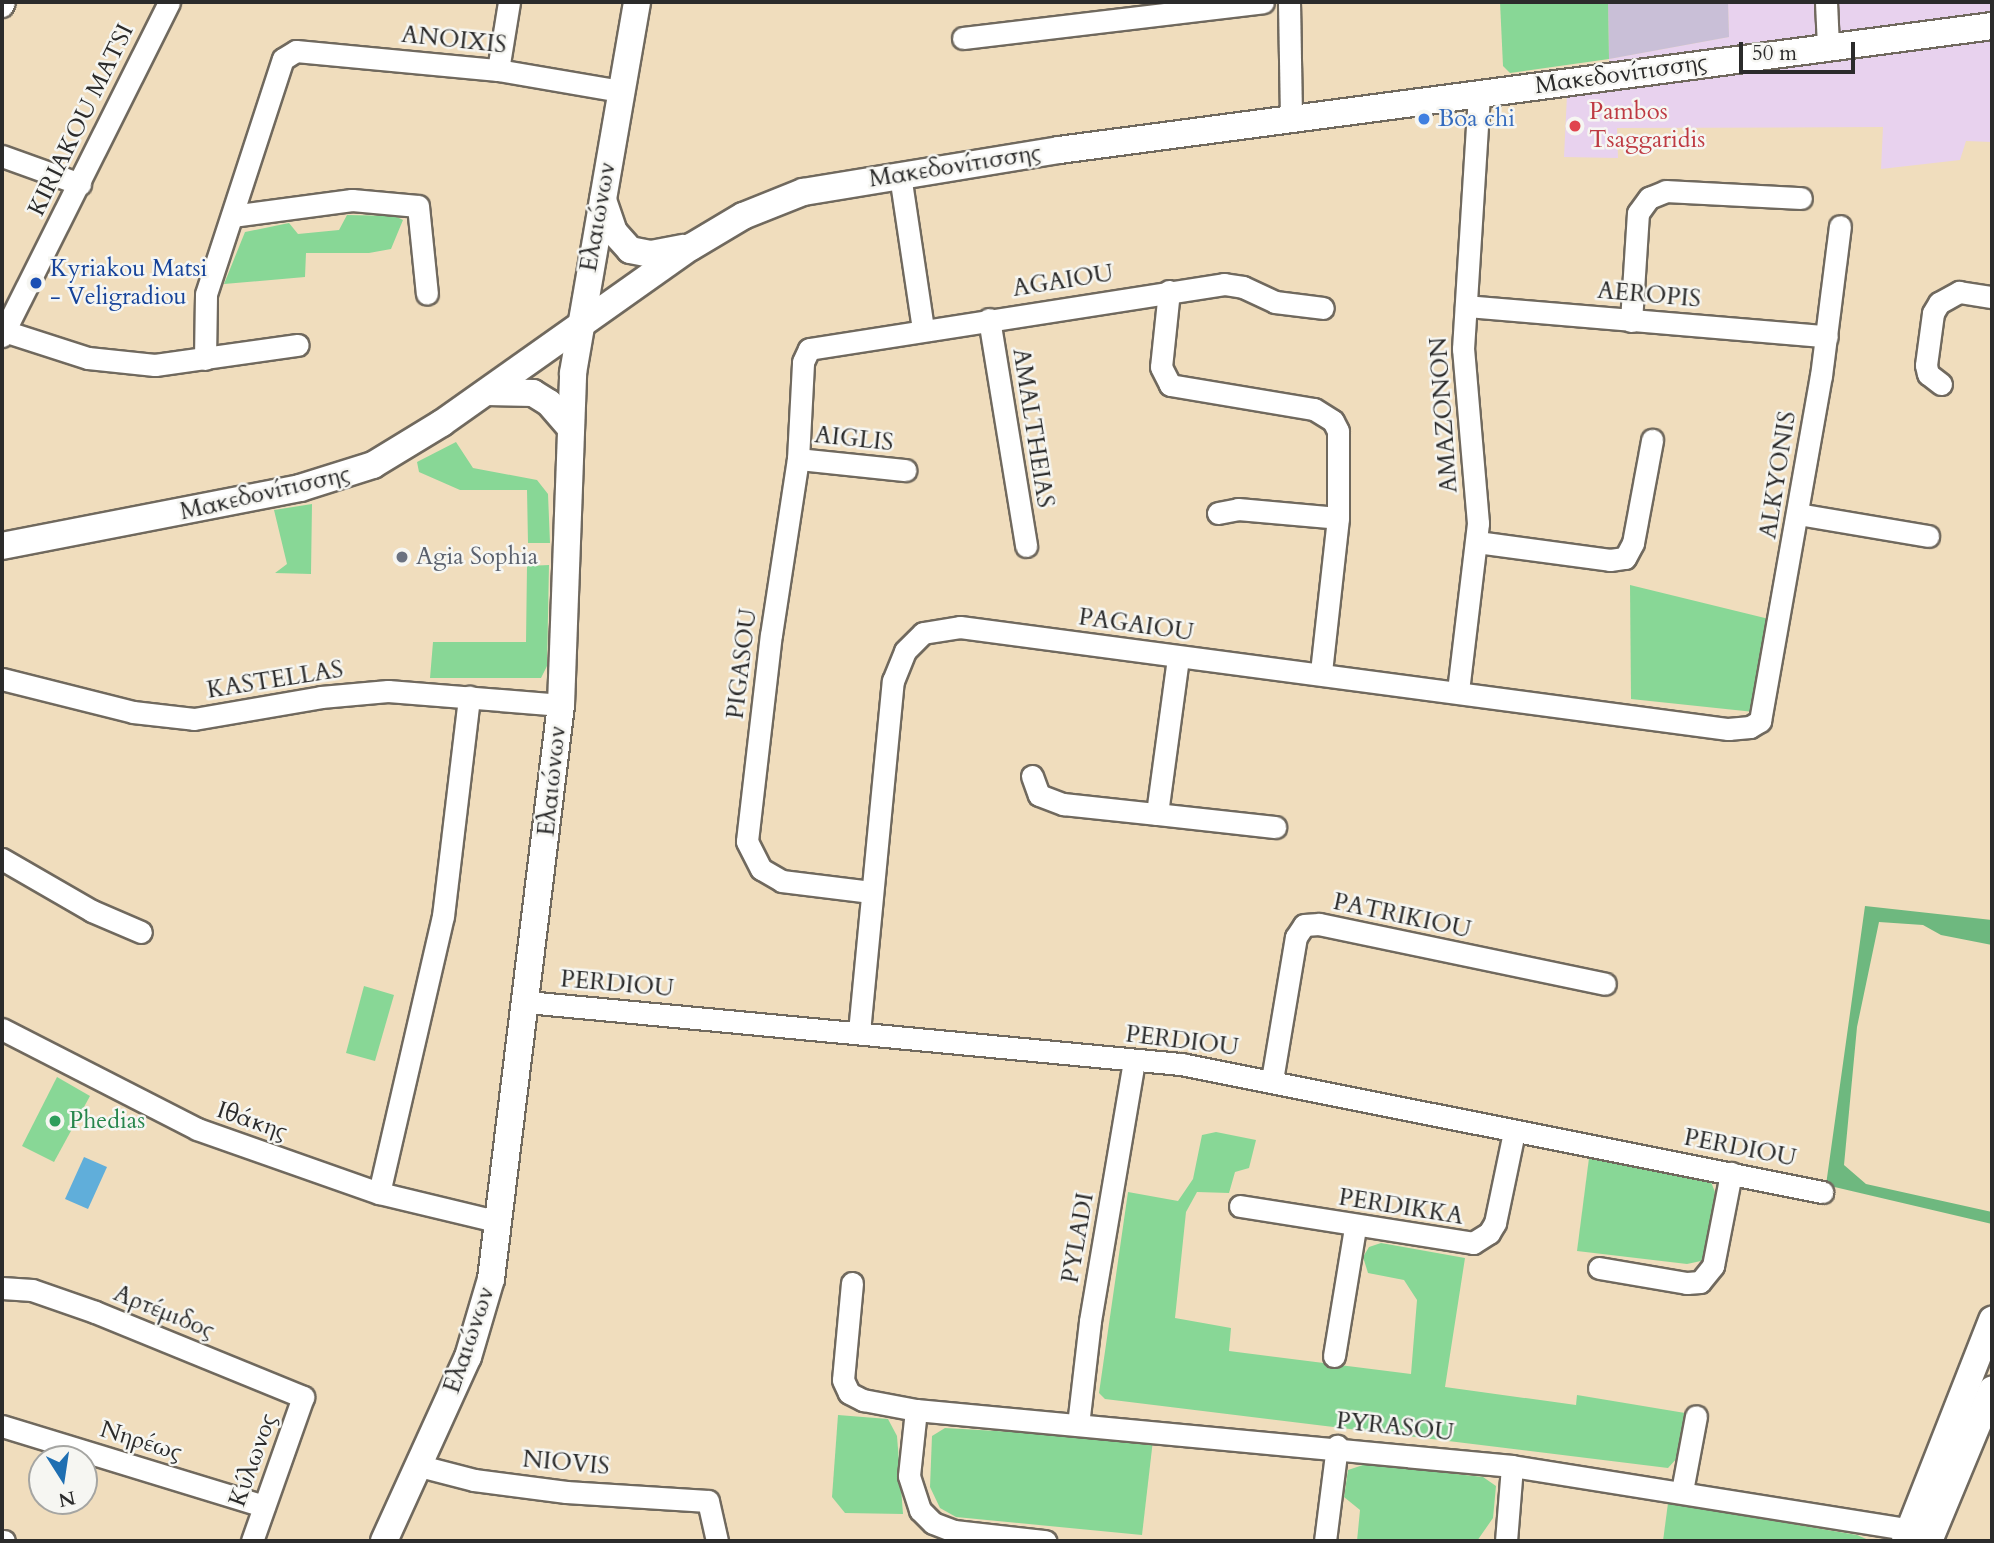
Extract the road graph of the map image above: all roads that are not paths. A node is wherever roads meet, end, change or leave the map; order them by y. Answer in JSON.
{"nodes":[{"id":1,"x":169,"y":2,"type":"edge"},
{"id":2,"x":509,"y":2,"type":"edge"},
{"id":3,"x":638,"y":2,"type":"edge"},
{"id":4,"x":1263,"y":2,"type":"edge"},
{"id":5,"x":1289,"y":2,"type":"edge"},
{"id":6,"x":1826,"y":2,"type":"edge"},
{"id":7,"x":1992,"y":26,"type":"edge"},
{"id":8,"x":962,"y":38,"type":"dead end"},
{"id":9,"x":1828,"y":46,"type":"junction"},
{"id":10,"x":498,"y":70,"type":"junction"},
{"id":11,"x":621,"y":91,"type":"junction"},
{"id":12,"x":1479,"y":94,"type":"junction"},
{"id":13,"x":1291,"y":120,"type":"junction"},
{"id":14,"x":2,"y":156,"type":"edge"},
{"id":15,"x":900,"y":175,"type":"junction"},
{"id":16,"x":80,"y":184,"type":"junction"},
{"id":17,"x":601,"y":196,"type":"junction"},
{"id":18,"x":1801,"y":198,"type":"dead end"},
{"id":19,"x":232,"y":216,"type":"junction"},
{"id":20,"x":1840,"y":226,"type":"dead end"},
{"id":21,"x":691,"y":247,"type":"junction"},
{"id":22,"x":1169,"y":291,"type":"junction"},
{"id":23,"x":427,"y":294,"type":"dead end"},
{"id":24,"x":1992,"y":297,"type":"edge"},
{"id":25,"x":1466,"y":306,"type":"junction"},
{"id":26,"x":1323,"y":308,"type":"dead end"},
{"id":27,"x":989,"y":319,"type":"junction"},
{"id":28,"x":1631,"y":321,"type":"junction"},
{"id":29,"x":579,"y":325,"type":"junction"},
{"id":30,"x":923,"y":329,"type":"junction"},
{"id":31,"x":3,"y":334,"type":"edge"},
{"id":32,"x":1827,"y":336,"type":"junction"},
{"id":33,"x":298,"y":345,"type":"dead end"},
{"id":34,"x":809,"y":349,"type":"joint"},
{"id":35,"x":205,"y":359,"type":"junction"},
{"id":36,"x":1941,"y":384,"type":"dead end"},
{"id":37,"x":485,"y":393,"type":"junction"},
{"id":38,"x":569,"y":426,"type":"junction"},
{"id":39,"x":1652,"y":440,"type":"dead end"},
{"id":40,"x":798,"y":459,"type":"junction"},
{"id":41,"x":905,"y":470,"type":"dead end"},
{"id":42,"x":1219,"y":513,"type":"dead end"},
{"id":43,"x":1798,"y":514,"type":"junction"},
{"id":44,"x":1338,"y":518,"type":"junction"},
{"id":45,"x":2,"y":536,"type":"edge"},
{"id":46,"x":1928,"y":536,"type":"dead end"},
{"id":47,"x":35,"y":540,"type":"junction"},
{"id":48,"x":1477,"y":542,"type":"junction"},
{"id":49,"x":2,"y":546,"type":"edge"},
{"id":50,"x":1026,"y":546,"type":"dead end"},
{"id":51,"x":1178,"y":658,"type":"junction"},
{"id":52,"x":1321,"y":672,"type":"junction"},
{"id":53,"x":2,"y":679,"type":"edge"},
{"id":54,"x":1458,"y":691,"type":"junction"},
{"id":55,"x":469,"y":697,"type":"junction"},
{"id":56,"x":561,"y":705,"type":"junction"},
{"id":57,"x":1750,"y":727,"type":"joint"},
{"id":58,"x":1032,"y":776,"type":"dead end"},
{"id":59,"x":1157,"y":814,"type":"junction"},
{"id":60,"x":1275,"y":827,"type":"dead end"},
{"id":61,"x":2,"y":859,"type":"edge"},
{"id":62,"x":871,"y":892,"type":"junction"},
{"id":63,"x":141,"y":932,"type":"dead end"},
{"id":64,"x":1605,"y":984,"type":"dead end"},
{"id":65,"x":527,"y":1002,"type":"junction"},
{"id":66,"x":2,"y":1029,"type":"edge"},
{"id":67,"x":859,"y":1032,"type":"junction"},
{"id":68,"x":1134,"y":1061,"type":"junction"},
{"id":69,"x":1272,"y":1080,"type":"junction"},
{"id":70,"x":1514,"y":1132,"type":"junction"},
{"id":71,"x":1731,"y":1173,"type":"junction"},
{"id":72,"x":1822,"y":1192,"type":"dead end"},
{"id":73,"x":379,"y":1193,"type":"junction"},
{"id":74,"x":1240,"y":1206,"type":"dead end"},
{"id":75,"x":500,"y":1222,"type":"junction"},
{"id":76,"x":1355,"y":1228,"type":"junction"},
{"id":77,"x":1599,"y":1268,"type":"dead end"},
{"id":78,"x":852,"y":1283,"type":"dead end"},
{"id":79,"x":2,"y":1288,"type":"edge"},
{"id":80,"x":1992,"y":1320,"type":"edge"},
{"id":81,"x":1334,"y":1356,"type":"dead end"},
{"id":82,"x":1992,"y":1390,"type":"edge"},
{"id":83,"x":303,"y":1397,"type":"joint"},
{"id":84,"x":916,"y":1410,"type":"junction"},
{"id":85,"x":1696,"y":1416,"type":"dead end"},
{"id":86,"x":1078,"y":1425,"type":"junction"},
{"id":87,"x":2,"y":1426,"type":"edge"},
{"id":88,"x":1337,"y":1446,"type":"junction"},
{"id":89,"x":1512,"y":1465,"type":"junction"},
{"id":90,"x":420,"y":1466,"type":"junction"},
{"id":91,"x":1682,"y":1492,"type":"junction"},
{"id":92,"x":264,"y":1506,"type":"junction"},
{"id":93,"x":1919,"y":1536,"type":"edge"},
{"id":94,"x":252,"y":1541,"type":"edge"},
{"id":95,"x":384,"y":1541,"type":"edge"},
{"id":96,"x":717,"y":1541,"type":"edge"},
{"id":97,"x":1045,"y":1541,"type":"edge"},
{"id":98,"x":1325,"y":1541,"type":"edge"},
{"id":99,"x":1506,"y":1541,"type":"edge"}],
"edges":[{"from":1,"to":16,"type":"street","name":"KIRIAKOU MATSI"},
{"from":2,"to":10,"type":"street"},
{"from":3,"to":11,"type":"main road","name":"Ελαιώνων"},
{"from":4,"to":8,"type":"street"},
{"from":5,"to":13,"type":"street"},
{"from":6,"to":9,"type":"street"},
{"from":7,"to":9,"type":"main road","name":"Μακεδονίτισσης"},
{"from":9,"to":12,"type":"main road","name":"Μακεδονίτισσης"},
{"from":10,"to":11,"type":"street","name":"ANOIXIS"},
{"from":10,"to":19,"type":"street","name":"ANOIXIS"},
{"from":11,"to":17,"type":"main road","name":"Ελαιώνων"},
{"from":12,"to":13,"type":"main road","name":"Μακεδονίτισσης"},
{"from":12,"to":25,"type":"street","name":"AMAZONON"},
{"from":13,"to":15,"type":"main road","name":"Μακεδονίτισσης"},
{"from":14,"to":16,"type":"street"},
{"from":15,"to":21,"type":"main road","name":"Μακεδονίτισσης"},
{"from":15,"to":30,"type":"street"},
{"from":16,"to":31,"type":"street","name":"KIRIAKOU MATSI"},
{"from":17,"to":21,"type":"main road"},
{"from":17,"to":29,"type":"main road","name":"Ελαιώνων"},
{"from":18,"to":28,"type":"street"},
{"from":19,"to":23,"type":"street"},
{"from":19,"to":35,"type":"street"},
{"from":20,"to":32,"type":"street","name":"ALKYONIS"},
{"from":21,"to":29,"type":"main road","name":"Μακεδονίτισσης"},
{"from":22,"to":26,"type":"street","name":"AGAIOU"},
{"from":22,"to":27,"type":"street","name":"AGAIOU"},
{"from":22,"to":44,"type":"street"},
{"from":24,"to":36,"type":"street"},
{"from":25,"to":28,"type":"street","name":"AEROPIS"},
{"from":25,"to":48,"type":"street","name":"AMAZONON"},
{"from":27,"to":30,"type":"street","name":"AGAIOU"},
{"from":27,"to":50,"type":"street","name":"AMALTHEIAS"},
{"from":28,"to":32,"type":"street","name":"AEROPIS"},
{"from":29,"to":37,"type":"main road","name":"Μακεδονίτισσης"},
{"from":29,"to":38,"type":"main road","name":"Ελαιώνων"},
{"from":30,"to":34,"type":"street","name":"AGAIOU"},
{"from":31,"to":35,"type":"street"},
{"from":32,"to":43,"type":"street","name":"ALKYONIS"},
{"from":33,"to":35,"type":"street"},
{"from":34,"to":40,"type":"street","name":"PIGASOU"},
{"from":37,"to":38,"type":"main road"},
{"from":37,"to":47,"type":"main road","name":"Μακεδονίτισσης"},
{"from":38,"to":56,"type":"main road","name":"Ελαιώνων"},
{"from":39,"to":48,"type":"street"},
{"from":40,"to":41,"type":"street","name":"AIGLIS"},
{"from":40,"to":62,"type":"street","name":"PIGASOU"},
{"from":42,"to":44,"type":"street"},
{"from":43,"to":46,"type":"street"},
{"from":43,"to":57,"type":"street","name":"ALKYONIS"},
{"from":44,"to":52,"type":"street"},
{"from":45,"to":47,"type":"street"},
{"from":47,"to":49,"type":"main road","name":"Μακεδονίτισσης"},
{"from":48,"to":54,"type":"street","name":"AMAZONON"},
{"from":51,"to":52,"type":"street","name":"PAGAIOU"},
{"from":51,"to":59,"type":"street"},
{"from":51,"to":62,"type":"street","name":"PAGAIOU"},
{"from":52,"to":54,"type":"street","name":"PAGAIOU"},
{"from":53,"to":55,"type":"street","name":"KASTELLAS"},
{"from":54,"to":57,"type":"street","name":"PAGAIOU"},
{"from":55,"to":56,"type":"street","name":"KASTELLAS"},
{"from":55,"to":73,"type":"street"},
{"from":56,"to":65,"type":"main road","name":"Ελαιώνων"},
{"from":58,"to":59,"type":"street"},
{"from":59,"to":60,"type":"street"},
{"from":61,"to":63,"type":"street"},
{"from":62,"to":67,"type":"street","name":"PAGAIOU"},
{"from":64,"to":69,"type":"street","name":"PATRIKIOU"},
{"from":65,"to":67,"type":"street","name":"PERDIOU"},
{"from":65,"to":75,"type":"main road","name":"Ελαιώνων"},
{"from":66,"to":73,"type":"street","name":"Ιθάκης"},
{"from":67,"to":68,"type":"street","name":"PERDIOU"},
{"from":68,"to":69,"type":"street","name":"PERDIOU"},
{"from":68,"to":86,"type":"street","name":"PYLADI"},
{"from":69,"to":70,"type":"street","name":"PERDIOU"},
{"from":70,"to":71,"type":"street","name":"PERDIOU"},
{"from":70,"to":76,"type":"street","name":"PERDIKKA"},
{"from":71,"to":72,"type":"street","name":"PERDIOU"},
{"from":71,"to":77,"type":"street"},
{"from":73,"to":75,"type":"street","name":"Ιθάκης"},
{"from":74,"to":76,"type":"street","name":"PERDIKKA"},
{"from":75,"to":90,"type":"main road","name":"Ελαιώνων"},
{"from":76,"to":81,"type":"street"},
{"from":78,"to":84,"type":"street","name":"PYRASOU"},
{"from":79,"to":83,"type":"street","name":"Αρτέμιδος"},
{"from":80,"to":93,"type":"main road"},
{"from":82,"to":93,"type":"main road"},
{"from":83,"to":92,"type":"street","name":"Κύλωνος"},
{"from":84,"to":86,"type":"street","name":"PYRASOU"},
{"from":84,"to":97,"type":"street"},
{"from":85,"to":91,"type":"street"},
{"from":86,"to":88,"type":"street","name":"PYRASOU"},
{"from":87,"to":92,"type":"street","name":"Νηρέως"},
{"from":88,"to":89,"type":"street","name":"PYRASOU"},
{"from":88,"to":98,"type":"street"},
{"from":89,"to":91,"type":"street","name":"PYRASOU"},
{"from":89,"to":99,"type":"street"},
{"from":90,"to":95,"type":"main road","name":"Ελαιώνων"},
{"from":90,"to":96,"type":"street","name":"NIOVIS"},
{"from":91,"to":93,"type":"street","name":"PYRASOU"},
{"from":92,"to":94,"type":"street","name":"Κύλωνος"}]}
